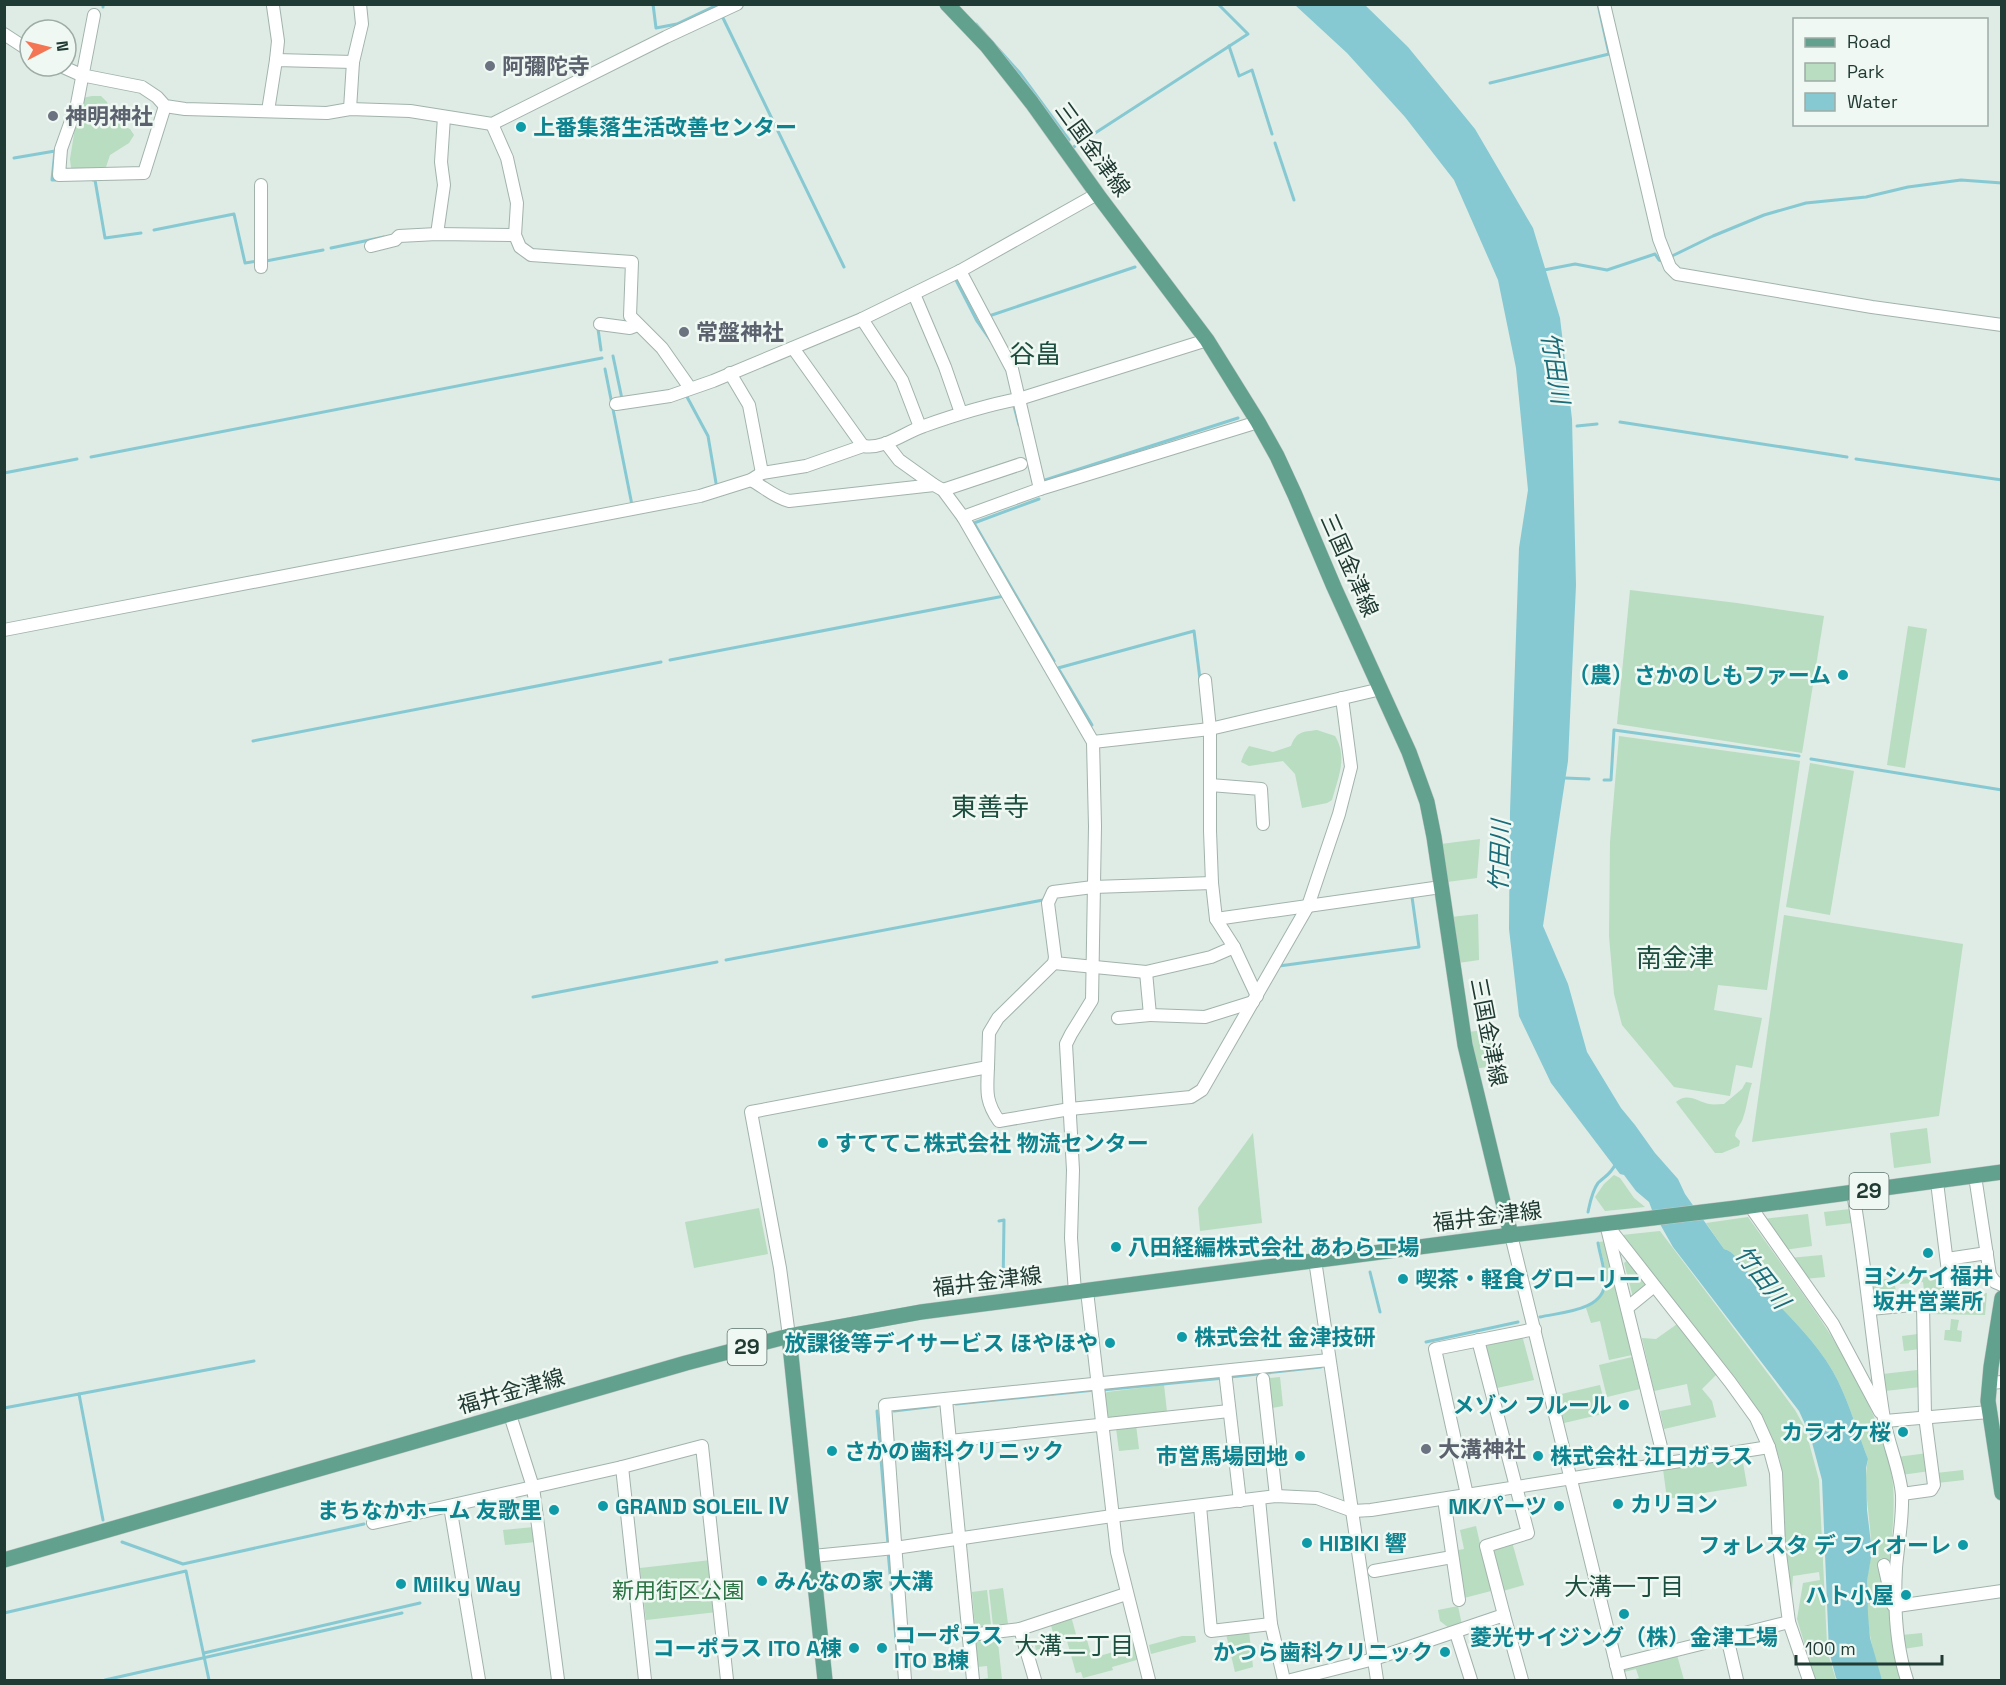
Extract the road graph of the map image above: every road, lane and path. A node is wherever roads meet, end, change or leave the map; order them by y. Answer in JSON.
{"nodes":[{"id":1,"x":360,"y":4,"type":"edge"},
{"id":2,"x":737,"y":4,"type":"edge"},
{"id":3,"x":947,"y":4,"type":"edge"},
{"id":4,"x":1604,"y":4,"type":"edge"},
{"id":5,"x":273,"y":6,"type":"dead end"},
{"id":6,"x":94,"y":15,"type":"dead end"},
{"id":7,"x":4,"y":34,"type":"edge"},
{"id":8,"x":18,"y":43,"type":"edge"},
{"id":9,"x":276,"y":60,"type":"junction"},
{"id":10,"x":353,"y":62,"type":"junction"},
{"id":11,"x":78,"y":74,"type":"edge"},
{"id":12,"x":81,"y":75,"type":"junction"},
{"id":13,"x":165,"y":106,"type":"junction"},
{"id":14,"x":350,"y":109,"type":"junction"},
{"id":15,"x":268,"y":111,"type":"junction"},
{"id":16,"x":444,"y":117,"type":"junction"},
{"id":17,"x":492,"y":124,"type":"junction"},
{"id":18,"x":261,"y":185,"type":"dead end"},
{"id":19,"x":1097,"y":194,"type":"junction"},
{"id":20,"x":437,"y":234,"type":"junction"},
{"id":21,"x":515,"y":235,"type":"junction"},
{"id":22,"x":371,"y":246,"type":"dead end"},
{"id":23,"x":261,"y":267,"type":"dead end"},
{"id":24,"x":960,"y":271,"type":"junction"},
{"id":25,"x":914,"y":294,"type":"junction"},
{"id":26,"x":862,"y":319,"type":"junction"},
{"id":27,"x":600,"y":324,"type":"dead end"},
{"id":28,"x":638,"y":325,"type":"junction"},
{"id":29,"x":2001,"y":325,"type":"edge"},
{"id":30,"x":1207,"y":340,"type":"junction"},
{"id":31,"x":793,"y":348,"type":"junction"},
{"id":32,"x":730,"y":373,"type":"junction"},
{"id":33,"x":690,"y":388,"type":"junction"},
{"id":34,"x":1019,"y":399,"type":"junction"},
{"id":35,"x":616,"y":404,"type":"dead end"},
{"id":36,"x":961,"y":413,"type":"junction"},
{"id":37,"x":1257,"y":422,"type":"junction"},
{"id":38,"x":920,"y":427,"type":"junction"},
{"id":39,"x":886,"y":443,"type":"junction"},
{"id":40,"x":863,"y":446,"type":"junction"},
{"id":41,"x":1021,"y":464,"type":"dead end"},
{"id":42,"x":756,"y":477,"type":"junction"},
{"id":43,"x":939,"y":488,"type":"junction"},
{"id":44,"x":1040,"y":489,"type":"junction"},
{"id":45,"x":963,"y":517,"type":"junction"},
{"id":46,"x":4,"y":630,"type":"edge"},
{"id":47,"x":1205,"y":680,"type":"dead end"},
{"id":48,"x":1381,"y":689,"type":"junction"},
{"id":49,"x":1342,"y":699,"type":"junction"},
{"id":50,"x":1210,"y":729,"type":"junction"},
{"id":51,"x":1093,"y":742,"type":"junction"},
{"id":52,"x":1210,"y":785,"type":"junction"},
{"id":53,"x":1263,"y":824,"type":"dead end"},
{"id":54,"x":1212,"y":883,"type":"junction"},
{"id":55,"x":1093,"y":887,"type":"junction"},
{"id":56,"x":1442,"y":887,"type":"junction"},
{"id":57,"x":1308,"y":906,"type":"junction"},
{"id":58,"x":1216,"y":919,"type":"junction"},
{"id":59,"x":1234,"y":947,"type":"junction"},
{"id":60,"x":1054,"y":963,"type":"junction"},
{"id":61,"x":1093,"y":966,"type":"junction"},
{"id":62,"x":1146,"y":972,"type":"junction"},
{"id":63,"x":1255,"y":999,"type":"junction"},
{"id":64,"x":1150,"y":1015,"type":"junction"},
{"id":65,"x":1118,"y":1017,"type":"dead end"},
{"id":66,"x":988,"y":1067,"type":"junction"},
{"id":67,"x":1070,"y":1109,"type":"junction"},
{"id":68,"x":2001,"y":1172,"type":"edge"},
{"id":69,"x":1975,"y":1176,"type":"junction"},
{"id":70,"x":1937,"y":1182,"type":"junction"},
{"id":71,"x":1853,"y":1193,"type":"junction"},
{"id":72,"x":1743,"y":1207,"type":"junction"},
{"id":73,"x":1609,"y":1223,"type":"junction"},
{"id":74,"x":1510,"y":1235,"type":"junction"},
{"id":75,"x":1987,"y":1253,"type":"junction"},
{"id":76,"x":1947,"y":1259,"type":"junction"},
{"id":77,"x":1315,"y":1260,"type":"junction"},
{"id":78,"x":2001,"y":1285,"type":"edge"},
{"id":79,"x":1654,"y":1286,"type":"junction"},
{"id":80,"x":1081,"y":1292,"type":"junction"},
{"id":81,"x":2001,"y":1298,"type":"edge"},
{"id":82,"x":1923,"y":1304,"type":"junction"},
{"id":83,"x":1627,"y":1308,"type":"junction"},
{"id":84,"x":1870,"y":1309,"type":"junction"},
{"id":85,"x":1535,"y":1329,"type":"junction"},
{"id":86,"x":789,"y":1336,"type":"junction"},
{"id":87,"x":1478,"y":1340,"type":"junction"},
{"id":88,"x":1329,"y":1360,"type":"junction"},
{"id":89,"x":1225,"y":1371,"type":"junction"},
{"id":90,"x":1263,"y":1379,"type":"dead end"},
{"id":91,"x":1995,"y":1383,"type":"edge"},
{"id":92,"x":1098,"y":1384,"type":"junction"},
{"id":93,"x":946,"y":1400,"type":"junction"},
{"id":94,"x":1229,"y":1411,"type":"junction"},
{"id":95,"x":1989,"y":1412,"type":"junction"},
{"id":96,"x":510,"y":1414,"type":"junction"},
{"id":97,"x":1925,"y":1416,"type":"junction"},
{"id":98,"x":1885,"y":1421,"type":"junction"},
{"id":99,"x":1102,"y":1425,"type":"junction"},
{"id":100,"x":951,"y":1441,"type":"junction"},
{"id":101,"x":1769,"y":1446,"type":"junction"},
{"id":102,"x":1665,"y":1463,"type":"junction"},
{"id":103,"x":622,"y":1467,"type":"junction"},
{"id":104,"x":1571,"y":1478,"type":"junction"},
{"id":105,"x":1517,"y":1486,"type":"junction"},
{"id":106,"x":533,"y":1487,"type":"junction"},
{"id":107,"x":2001,"y":1493,"type":"edge"},
{"id":108,"x":1902,"y":1494,"type":"junction"},
{"id":109,"x":1467,"y":1495,"type":"junction"},
{"id":110,"x":1276,"y":1496,"type":"junction"},
{"id":111,"x":1259,"y":1498,"type":"junction"},
{"id":112,"x":1444,"y":1499,"type":"junction"},
{"id":113,"x":1240,"y":1501,"type":"junction"},
{"id":114,"x":450,"y":1506,"type":"junction"},
{"id":115,"x":1200,"y":1506,"type":"junction"},
{"id":116,"x":1353,"y":1511,"type":"junction"},
{"id":117,"x":1112,"y":1516,"type":"junction"},
{"id":118,"x":373,"y":1523,"type":"dead end"},
{"id":119,"x":959,"y":1539,"type":"junction"},
{"id":120,"x":895,"y":1548,"type":"junction"},
{"id":121,"x":813,"y":1556,"type":"junction"},
{"id":122,"x":1452,"y":1557,"type":"junction"},
{"id":123,"x":4,"y":1560,"type":"edge"},
{"id":124,"x":1884,"y":1565,"type":"dead end"},
{"id":125,"x":1374,"y":1571,"type":"dead end"},
{"id":126,"x":2001,"y":1591,"type":"edge"},
{"id":127,"x":1126,"y":1594,"type":"junction"},
{"id":128,"x":1459,"y":1600,"type":"dead end"},
{"id":129,"x":1897,"y":1606,"type":"junction"},
{"id":130,"x":1504,"y":1616,"type":"junction"},
{"id":131,"x":1789,"y":1622,"type":"junction"},
{"id":132,"x":1271,"y":1624,"type":"junction"},
{"id":133,"x":1020,"y":1629,"type":"junction"},
{"id":134,"x":1456,"y":1633,"type":"junction"},
{"id":135,"x":969,"y":1635,"type":"junction"},
{"id":136,"x":1727,"y":1637,"type":"junction"},
{"id":137,"x":1374,"y":1659,"type":"junction"},
{"id":138,"x":1616,"y":1665,"type":"junction"},
{"id":139,"x":478,"y":1680,"type":"edge"},
{"id":140,"x":558,"y":1680,"type":"edge"},
{"id":141,"x":645,"y":1680,"type":"edge"},
{"id":142,"x":727,"y":1680,"type":"edge"},
{"id":143,"x":825,"y":1680,"type":"edge"},
{"id":144,"x":905,"y":1680,"type":"edge"},
{"id":145,"x":973,"y":1680,"type":"edge"},
{"id":146,"x":1035,"y":1680,"type":"edge"},
{"id":147,"x":1149,"y":1680,"type":"edge"},
{"id":148,"x":1284,"y":1680,"type":"edge"},
{"id":149,"x":1291,"y":1680,"type":"edge"},
{"id":150,"x":1377,"y":1680,"type":"edge"},
{"id":151,"x":1471,"y":1680,"type":"edge"},
{"id":152,"x":1522,"y":1680,"type":"edge"},
{"id":153,"x":1620,"y":1680,"type":"edge"},
{"id":154,"x":1737,"y":1680,"type":"edge"},
{"id":155,"x":1809,"y":1680,"type":"edge"},
{"id":156,"x":1907,"y":1680,"type":"edge"}],
"edges":[{"from":1,"to":10,"type":"street"},
{"from":2,"to":17,"type":"street"},
{"from":3,"to":19,"type":"main road","name":"三国金津線"},
{"from":4,"to":29,"type":"street"},
{"from":5,"to":9,"type":"street"},
{"from":6,"to":12,"type":"street"},
{"from":7,"to":8,"type":"street"},
{"from":9,"to":10,"type":"street"},
{"from":9,"to":15,"type":"street"},
{"from":10,"to":14,"type":"street"},
{"from":11,"to":12,"type":"street"},
{"from":12,"to":13,"type":"street"},
{"from":12,"to":13,"type":"street"},
{"from":13,"to":15,"type":"street"},
{"from":14,"to":15,"type":"street"},
{"from":14,"to":16,"type":"street"},
{"from":16,"to":17,"type":"street"},
{"from":16,"to":20,"type":"street"},
{"from":17,"to":21,"type":"street"},
{"from":18,"to":23,"type":"street"},
{"from":19,"to":24,"type":"street"},
{"from":19,"to":30,"type":"main road","name":"三国金津線"},
{"from":20,"to":21,"type":"street"},
{"from":20,"to":22,"type":"street"},
{"from":21,"to":28,"type":"street"},
{"from":24,"to":25,"type":"street"},
{"from":24,"to":34,"type":"street"},
{"from":25,"to":26,"type":"street"},
{"from":25,"to":36,"type":"street"},
{"from":26,"to":31,"type":"street"},
{"from":26,"to":38,"type":"street"},
{"from":27,"to":28,"type":"street"},
{"from":28,"to":33,"type":"street"},
{"from":30,"to":34,"type":"street"},
{"from":30,"to":37,"type":"main road","name":"三国金津線"},
{"from":31,"to":32,"type":"street"},
{"from":31,"to":40,"type":"street"},
{"from":32,"to":33,"type":"street"},
{"from":32,"to":42,"type":"street"},
{"from":33,"to":35,"type":"street"},
{"from":34,"to":36,"type":"street"},
{"from":34,"to":44,"type":"street"},
{"from":36,"to":38,"type":"street"},
{"from":37,"to":44,"type":"street"},
{"from":37,"to":48,"type":"main road","name":"三国金津線"},
{"from":38,"to":39,"type":"street"},
{"from":39,"to":40,"type":"street"},
{"from":39,"to":43,"type":"street"},
{"from":40,"to":42,"type":"street"},
{"from":41,"to":43,"type":"street"},
{"from":42,"to":43,"type":"street"},
{"from":42,"to":46,"type":"street"},
{"from":43,"to":45,"type":"street"},
{"from":44,"to":45,"type":"street"},
{"from":45,"to":51,"type":"street"},
{"from":47,"to":50,"type":"street"},
{"from":48,"to":49,"type":"street"},
{"from":48,"to":56,"type":"main road","name":"三国金津線"},
{"from":49,"to":50,"type":"street"},
{"from":49,"to":57,"type":"street"},
{"from":50,"to":51,"type":"street"},
{"from":50,"to":52,"type":"street"},
{"from":51,"to":55,"type":"street"},
{"from":52,"to":53,"type":"street"},
{"from":52,"to":54,"type":"street"},
{"from":54,"to":55,"type":"street"},
{"from":54,"to":58,"type":"street"},
{"from":55,"to":60,"type":"street"},
{"from":55,"to":61,"type":"street"},
{"from":56,"to":57,"type":"street"},
{"from":56,"to":74,"type":"main road","name":"三国金津線"},
{"from":57,"to":58,"type":"street"},
{"from":57,"to":63,"type":"street"},
{"from":58,"to":59,"type":"street"},
{"from":59,"to":62,"type":"street"},
{"from":59,"to":63,"type":"street"},
{"from":60,"to":61,"type":"street"},
{"from":60,"to":66,"type":"street"},
{"from":61,"to":62,"type":"street"},
{"from":61,"to":67,"type":"street"},
{"from":62,"to":64,"type":"street"},
{"from":63,"to":64,"type":"street"},
{"from":63,"to":67,"type":"street"},
{"from":64,"to":65,"type":"street"},
{"from":66,"to":67,"type":"street"},
{"from":66,"to":86,"type":"street"},
{"from":67,"to":80,"type":"street"},
{"from":68,"to":69,"type":"main road","name":"福井金津線","number":"29"},
{"from":69,"to":70,"type":"main road","name":"福井金津線","number":"29"},
{"from":69,"to":75,"type":"street"},
{"from":70,"to":71,"type":"main road","name":"福井金津線","number":"29"},
{"from":70,"to":76,"type":"street"},
{"from":71,"to":72,"type":"main road","name":"福井金津線","number":"29"},
{"from":71,"to":84,"type":"street"},
{"from":72,"to":73,"type":"main road","name":"福井金津線","number":"29"},
{"from":72,"to":98,"type":"street"},
{"from":73,"to":74,"type":"main road","name":"福井金津線","number":"29"},
{"from":73,"to":79,"type":"street"},
{"from":73,"to":83,"type":"street"},
{"from":74,"to":77,"type":"main road","name":"福井金津線","number":"29"},
{"from":74,"to":85,"type":"street"},
{"from":75,"to":76,"type":"street"},
{"from":75,"to":78,"type":"street"},
{"from":76,"to":82,"type":"street"},
{"from":77,"to":80,"type":"main road","name":"福井金津線","number":"29"},
{"from":77,"to":88,"type":"street"},
{"from":79,"to":83,"type":"street"},
{"from":79,"to":101,"type":"street"},
{"from":80,"to":86,"type":"main road","name":"福井金津線","number":"29"},
{"from":80,"to":92,"type":"street"},
{"from":81,"to":91,"type":"main road"},
{"from":82,"to":84,"type":"street"},
{"from":82,"to":97,"type":"street"},
{"from":83,"to":102,"type":"street"},
{"from":84,"to":98,"type":"street"},
{"from":85,"to":87,"type":"street"},
{"from":85,"to":104,"type":"street"},
{"from":86,"to":96,"type":"main road","name":"福井金津線","number":"29"},
{"from":86,"to":121,"type":"main road"},
{"from":87,"to":105,"type":"street"},
{"from":87,"to":109,"type":"street"},
{"from":88,"to":89,"type":"street"},
{"from":88,"to":116,"type":"street"},
{"from":89,"to":92,"type":"street"},
{"from":89,"to":94,"type":"street"},
{"from":90,"to":110,"type":"street"},
{"from":91,"to":95,"type":"main road"},
{"from":92,"to":93,"type":"street"},
{"from":92,"to":99,"type":"street"},
{"from":93,"to":100,"type":"street"},
{"from":93,"to":120,"type":"street"},
{"from":94,"to":99,"type":"street"},
{"from":94,"to":113,"type":"street"},
{"from":95,"to":97,"type":"street"},
{"from":95,"to":107,"type":"main road"},
{"from":96,"to":106,"type":"street"},
{"from":96,"to":123,"type":"main road","name":"福井金津線","number":"29"},
{"from":97,"to":98,"type":"street"},
{"from":97,"to":108,"type":"street"},
{"from":98,"to":108,"type":"street"},
{"from":99,"to":100,"type":"street"},
{"from":99,"to":117,"type":"street"},
{"from":100,"to":119,"type":"street"},
{"from":101,"to":102,"type":"street"},
{"from":101,"to":131,"type":"street"},
{"from":102,"to":104,"type":"street"},
{"from":103,"to":106,"type":"street"},
{"from":103,"to":141,"type":"street"},
{"from":103,"to":142,"type":"street"},
{"from":104,"to":105,"type":"street"},
{"from":104,"to":138,"type":"street"},
{"from":105,"to":109,"type":"street"},
{"from":105,"to":130,"type":"street"},
{"from":106,"to":114,"type":"street"},
{"from":106,"to":140,"type":"street"},
{"from":108,"to":129,"type":"street"},
{"from":109,"to":112,"type":"street"},
{"from":110,"to":111,"type":"street"},
{"from":110,"to":116,"type":"street"},
{"from":111,"to":113,"type":"street"},
{"from":111,"to":132,"type":"street"},
{"from":112,"to":116,"type":"street"},
{"from":112,"to":122,"type":"street"},
{"from":113,"to":115,"type":"street"},
{"from":114,"to":118,"type":"street"},
{"from":114,"to":139,"type":"street"},
{"from":115,"to":117,"type":"street"},
{"from":115,"to":132,"type":"street"},
{"from":116,"to":137,"type":"street"},
{"from":117,"to":119,"type":"street"},
{"from":117,"to":127,"type":"street"},
{"from":119,"to":120,"type":"street"},
{"from":119,"to":135,"type":"street"},
{"from":120,"to":121,"type":"street"},
{"from":120,"to":144,"type":"street"},
{"from":121,"to":143,"type":"main road"},
{"from":122,"to":125,"type":"street"},
{"from":122,"to":128,"type":"street"},
{"from":124,"to":129,"type":"street"},
{"from":126,"to":129,"type":"street"},
{"from":127,"to":133,"type":"street"},
{"from":127,"to":147,"type":"street"},
{"from":129,"to":156,"type":"street"},
{"from":130,"to":134,"type":"street"},
{"from":130,"to":152,"type":"street"},
{"from":131,"to":136,"type":"street"},
{"from":131,"to":155,"type":"street"},
{"from":132,"to":148,"type":"street"},
{"from":133,"to":135,"type":"street"},
{"from":133,"to":146,"type":"street"},
{"from":134,"to":137,"type":"street"},
{"from":134,"to":151,"type":"street"},
{"from":135,"to":145,"type":"street"},
{"from":136,"to":138,"type":"street"},
{"from":136,"to":154,"type":"street"},
{"from":137,"to":149,"type":"street"},
{"from":137,"to":150,"type":"street"},
{"from":138,"to":153,"type":"street"}]}
